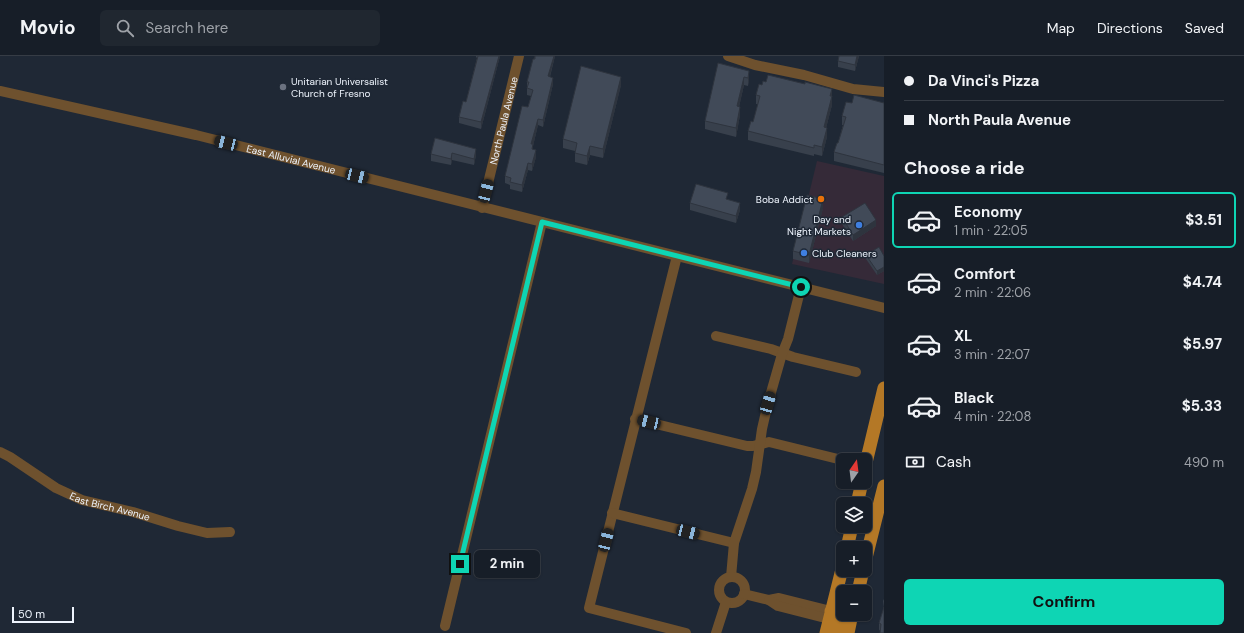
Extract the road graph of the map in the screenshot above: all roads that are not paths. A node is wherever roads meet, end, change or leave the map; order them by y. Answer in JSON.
{"nodes":[{"id":1,"x":519,"y":56,"type":"edge"},
{"id":2,"x":728,"y":56,"type":"edge"},
{"id":3,"x":0,"y":91,"type":"edge"},
{"id":4,"x":884,"y":92,"type":"edge"},
{"id":5,"x":482,"y":208,"type":"junction"},
{"id":6,"x":542,"y":222,"type":"junction"},
{"id":7,"x":677,"y":256,"type":"junction"},
{"id":8,"x":801,"y":287,"type":"junction"},
{"id":9,"x":884,"y":308,"type":"edge"},
{"id":10,"x":716,"y":336,"type":"dead end"},
{"id":11,"x":782,"y":353,"type":"junction"},
{"id":12,"x":856,"y":372,"type":"dead end"},
{"id":13,"x":884,"y":388,"type":"edge"},
{"id":14,"x":635,"y":419,"type":"junction"},
{"id":15,"x":760,"y":444,"type":"junction"},
{"id":16,"x":0,"y":452,"type":"edge"},
{"id":17,"x":868,"y":453,"type":"edge"},
{"id":18,"x":836,"y":459,"type":"edge"},
{"id":19,"x":884,"y":486,"type":"edge"},
{"id":20,"x":612,"y":513,"type":"junction"},
{"id":21,"x":880,"y":515,"type":"edge"},
{"id":22,"x":230,"y":532,"type":"dead end"},
{"id":23,"x":872,"y":541,"type":"edge"},
{"id":24,"x":734,"y":543,"type":"junction"},
{"id":25,"x":731,"y":577,"type":"junction"},
{"id":26,"x":840,"y":577,"type":"edge"},
{"id":27,"x":744,"y":594,"type":"junction"},
{"id":28,"x":726,"y":602,"type":"junction"},
{"id":29,"x":830,"y":615,"type":"junction"},
{"id":30,"x":851,"y":621,"type":"edge"},
{"id":31,"x":445,"y":626,"type":"dead end"},
{"id":32,"x":686,"y":633,"type":"edge"},
{"id":33,"x":716,"y":633,"type":"edge"},
{"id":34,"x":826,"y":633,"type":"edge"},
{"id":35,"x":837,"y":633,"type":"edge"},
{"id":36,"x":848,"y":633,"type":"edge"}],
"edges":[{"from":1,"to":5,"type":"street","name":"North Paula Avenue"},
{"from":2,"to":4,"type":"street"},
{"from":3,"to":5,"type":"street","name":"East Alluvial Avenue"},
{"from":5,"to":6,"type":"street","name":"East Alluvial Avenue"},
{"from":6,"to":7,"type":"street","name":"East Alluvial Avenue"},
{"from":6,"to":31,"type":"street"},
{"from":7,"to":8,"type":"street","name":"East Alluvial Avenue"},
{"from":7,"to":14,"type":"street"},
{"from":8,"to":9,"type":"street","name":"East Alluvial Avenue"},
{"from":8,"to":11,"type":"street"},
{"from":10,"to":11,"type":"street"},
{"from":11,"to":12,"type":"street"},
{"from":11,"to":15,"type":"street"},
{"from":13,"to":17,"type":"main road"},
{"from":14,"to":15,"type":"street"},
{"from":14,"to":20,"type":"street"},
{"from":15,"to":18,"type":"street"},
{"from":15,"to":24,"type":"street"},
{"from":16,"to":22,"type":"street","name":"East Birch Avenue"},
{"from":19,"to":21,"type":"main road"},
{"from":20,"to":24,"type":"street"},
{"from":20,"to":32,"type":"street"},
{"from":21,"to":23,"type":"main road"},
{"from":24,"to":25,"type":"street"},
{"from":25,"to":27,"type":"street"},
{"from":25,"to":28,"type":"street"},
{"from":26,"to":29,"type":"main road"},
{"from":27,"to":28,"type":"street"},
{"from":27,"to":29,"type":"street"},
{"from":28,"to":33,"type":"street"},
{"from":29,"to":34,"type":"main road"},
{"from":29,"to":35,"type":"main road"},
{"from":30,"to":36,"type":"main road"}]}
